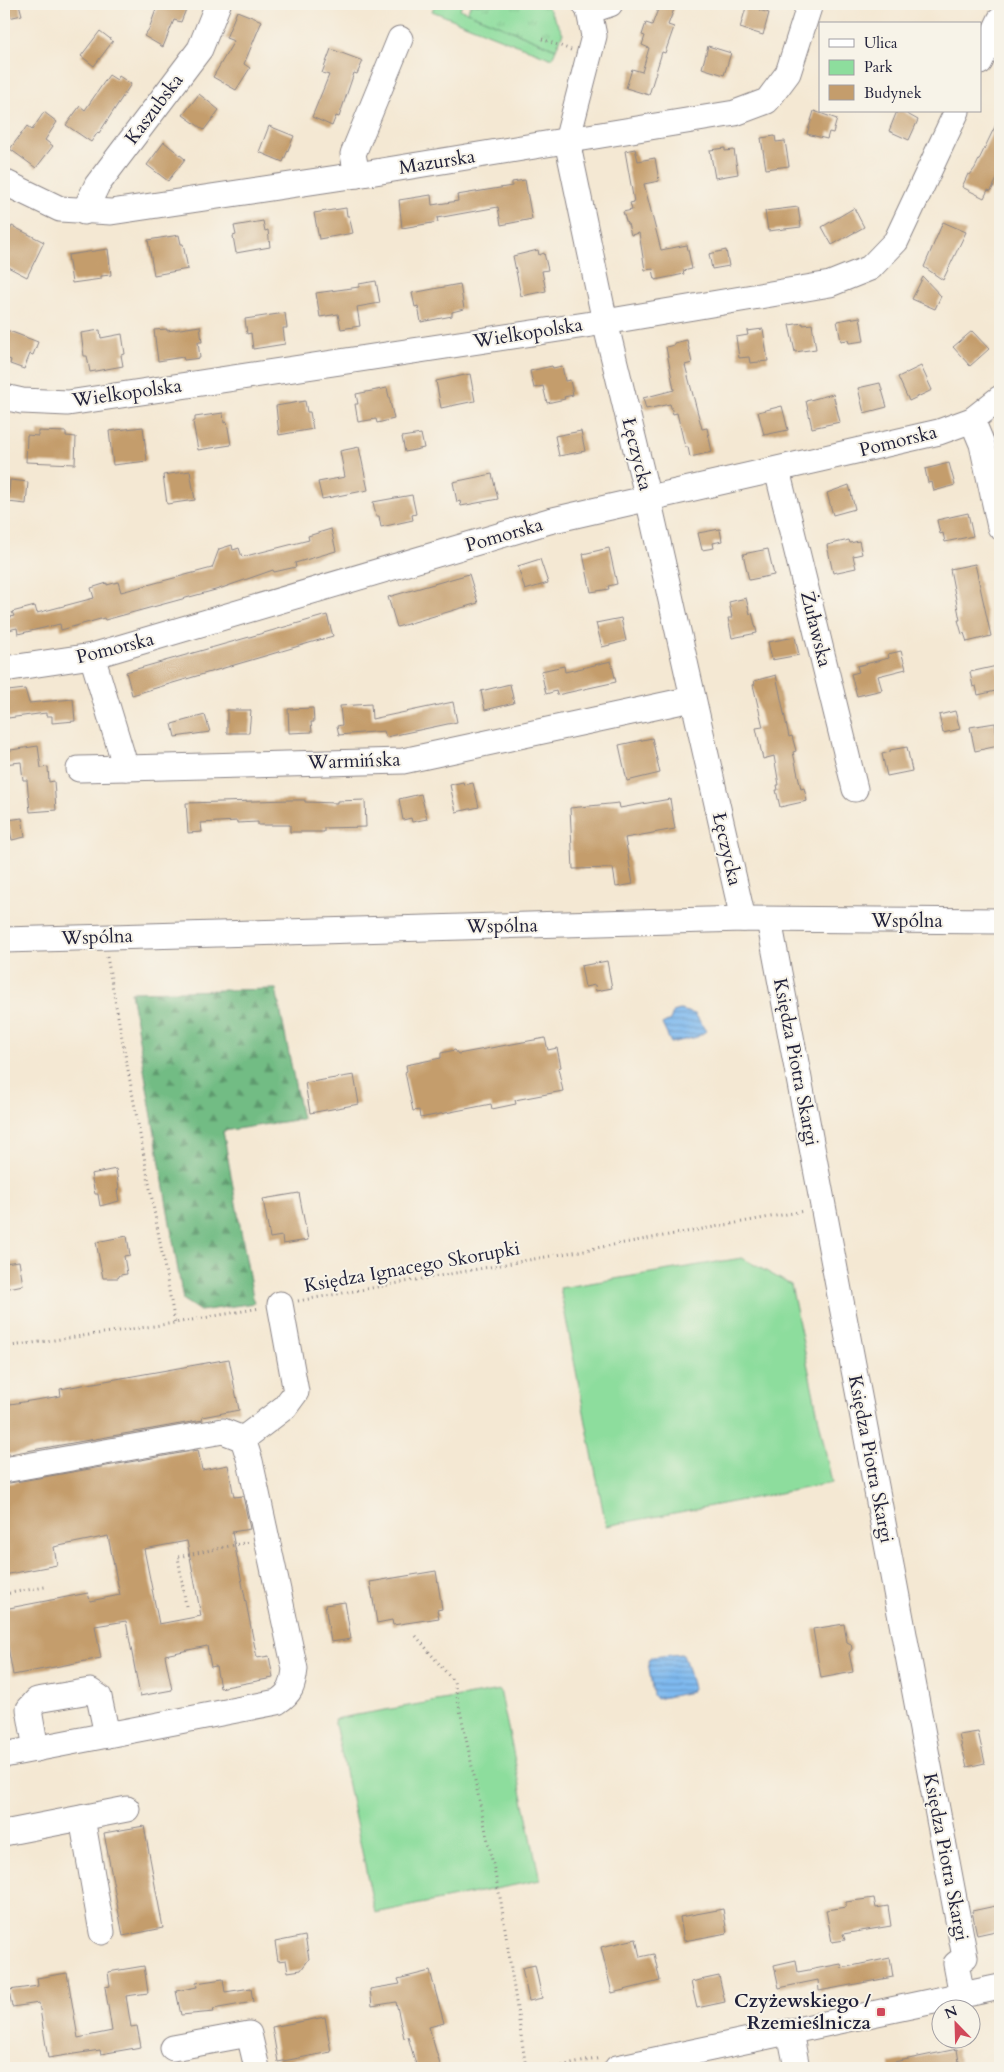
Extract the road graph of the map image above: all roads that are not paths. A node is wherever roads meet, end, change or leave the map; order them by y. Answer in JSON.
{"nodes":[{"id":1,"x":218,"y":4,"type":"edge"},
{"id":2,"x":810,"y":4,"type":"edge"},
{"id":3,"x":594,"y":6,"type":"edge"},
{"id":4,"x":1000,"y":20,"type":"edge"},
{"id":5,"x":400,"y":39,"type":"dead end"},
{"id":6,"x":982,"y":58,"type":"edge"},
{"id":7,"x":957,"y":112,"type":"edge"},
{"id":8,"x":567,"y":141,"type":"junction"},
{"id":9,"x":357,"y":175,"type":"junction"},
{"id":10,"x":4,"y":182,"type":"edge"},
{"id":11,"x":84,"y":212,"type":"junction"},
{"id":12,"x":605,"y":322,"type":"junction"},
{"id":13,"x":4,"y":398,"type":"edge"},
{"id":14,"x":1000,"y":398,"type":"edge"},
{"id":15,"x":972,"y":420,"type":"junction"},
{"id":16,"x":778,"y":470,"type":"junction"},
{"id":17,"x":648,"y":499,"type":"junction"},
{"id":18,"x":1000,"y":527,"type":"edge"},
{"id":19,"x":92,"y":656,"type":"junction"},
{"id":20,"x":4,"y":670,"type":"edge"},
{"id":21,"x":692,"y":699,"type":"junction"},
{"id":22,"x":126,"y":768,"type":"junction"},
{"id":23,"x":79,"y":769,"type":"dead end"},
{"id":24,"x":855,"y":789,"type":"dead end"},
{"id":25,"x":743,"y":919,"type":"junction"},
{"id":26,"x":769,"y":920,"type":"junction"},
{"id":27,"x":1000,"y":921,"type":"edge"},
{"id":28,"x":4,"y":940,"type":"edge"},
{"id":29,"x":280,"y":1304,"type":"road end"},
{"id":30,"x":242,"y":1439,"type":"junction"},
{"id":31,"x":4,"y":1470,"type":"edge"},
{"id":32,"x":107,"y":1735,"type":"junction"},
{"id":33,"x":36,"y":1749,"type":"junction"},
{"id":34,"x":4,"y":1755,"type":"edge"},
{"id":35,"x":127,"y":1809,"type":"dead end"},
{"id":36,"x":82,"y":1818,"type":"junction"},
{"id":37,"x":4,"y":1833,"type":"edge"},
{"id":38,"x":102,"y":1932,"type":"dead end"},
{"id":39,"x":1000,"y":1987,"type":"edge"},
{"id":40,"x":962,"y":1995,"type":"junction"},
{"id":41,"x":790,"y":2032,"type":"junction"},
{"id":42,"x":173,"y":2048,"type":"dead end"},
{"id":43,"x":257,"y":2068,"type":"edge"},
{"id":44,"x":617,"y":2068,"type":"edge"},
{"id":45,"x":797,"y":2068,"type":"edge"}],
"edges":[{"from":1,"to":11,"type":"street","name":"Kaszubska"},
{"from":2,"to":8,"type":"street","name":"Mazurska"},
{"from":3,"to":8,"type":"street","name":"Łęczycka"},
{"from":4,"to":6,"type":"street"},
{"from":5,"to":9,"type":"street"},
{"from":7,"to":12,"type":"street","name":"Wielkopolska"},
{"from":8,"to":9,"type":"street","name":"Mazurska"},
{"from":8,"to":12,"type":"street","name":"Łęczycka"},
{"from":9,"to":11,"type":"street","name":"Mazurska"},
{"from":10,"to":11,"type":"street","name":"Mazurska"},
{"from":12,"to":13,"type":"street","name":"Wielkopolska"},
{"from":12,"to":17,"type":"street","name":"Łęczycka"},
{"from":14,"to":15,"type":"street","name":"Pomorska"},
{"from":15,"to":16,"type":"street","name":"Pomorska"},
{"from":15,"to":18,"type":"street"},
{"from":16,"to":17,"type":"street","name":"Pomorska"},
{"from":16,"to":24,"type":"street","name":"Żuławska"},
{"from":17,"to":19,"type":"street","name":"Pomorska"},
{"from":17,"to":21,"type":"street","name":"Łęczycka"},
{"from":19,"to":20,"type":"street","name":"Pomorska"},
{"from":19,"to":22,"type":"street"},
{"from":21,"to":22,"type":"street","name":"Warmińska"},
{"from":21,"to":25,"type":"street","name":"Łęczycka"},
{"from":22,"to":23,"type":"street","name":"Warmińska"},
{"from":25,"to":26,"type":"street","name":"Wspólna"},
{"from":25,"to":28,"type":"street","name":"Wspólna"},
{"from":26,"to":27,"type":"street","name":"Wspólna"},
{"from":26,"to":40,"type":"street","name":"Księdza Piotra Skargi"},
{"from":29,"to":30,"type":"street"},
{"from":30,"to":31,"type":"street"},
{"from":30,"to":32,"type":"street"},
{"from":32,"to":33,"type":"street"},
{"from":32,"to":33,"type":"street"},
{"from":33,"to":34,"type":"street"},
{"from":35,"to":36,"type":"street"},
{"from":36,"to":37,"type":"street"},
{"from":36,"to":38,"type":"street"},
{"from":39,"to":40,"type":"street"},
{"from":40,"to":41,"type":"street"},
{"from":41,"to":44,"type":"street"},
{"from":41,"to":45,"type":"street"},
{"from":42,"to":43,"type":"street"}]}
